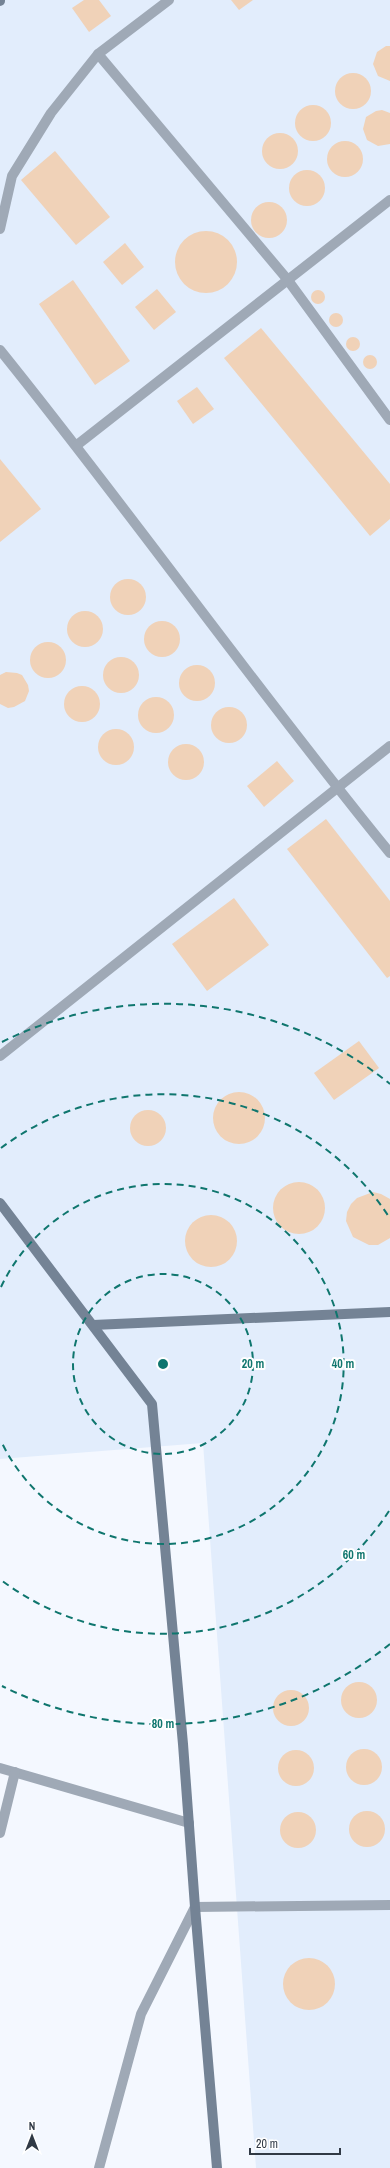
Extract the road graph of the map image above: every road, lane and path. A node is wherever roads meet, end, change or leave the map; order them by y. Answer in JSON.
{"nodes":[{"id":1,"x":169,"y":0,"type":"edge"},
{"id":2,"x":98,"y":54,"type":"junction"},
{"id":3,"x":390,"y":200,"type":"edge"},
{"id":4,"x":0,"y":229,"type":"edge"},
{"id":5,"x":287,"y":279,"type":"junction"},
{"id":6,"x":0,"y":350,"type":"edge"},
{"id":7,"x":390,"y":420,"type":"edge"},
{"id":8,"x":77,"y":445,"type":"junction"},
{"id":9,"x":390,"y":746,"type":"edge"},
{"id":10,"x":338,"y":788,"type":"junction"},
{"id":11,"x":390,"y":853,"type":"edge"},
{"id":12,"x":0,"y":1056,"type":"edge"},
{"id":13,"x":0,"y":1203,"type":"edge"},
{"id":14,"x":390,"y":1312,"type":"edge"},
{"id":15,"x":93,"y":1325,"type":"junction"},
{"id":16,"x":0,"y":1768,"type":"edge"},
{"id":17,"x":15,"y":1772,"type":"junction"},
{"id":18,"x":189,"y":1823,"type":"junction"},
{"id":19,"x":0,"y":1833,"type":"edge"},
{"id":20,"x":390,"y":1904,"type":"edge"},
{"id":21,"x":195,"y":1907,"type":"junction"},
{"id":22,"x":98,"y":2168,"type":"edge"},
{"id":23,"x":217,"y":2168,"type":"edge"}],
"edges":[{"from":1,"to":2,"type":"street"},
{"from":2,"to":4,"type":"street"},
{"from":2,"to":5,"type":"street"},
{"from":3,"to":5,"type":"street"},
{"from":5,"to":7,"type":"street"},
{"from":5,"to":8,"type":"street"},
{"from":6,"to":8,"type":"street"},
{"from":8,"to":10,"type":"street"},
{"from":9,"to":10,"type":"street"},
{"from":10,"to":11,"type":"street"},
{"from":10,"to":12,"type":"street"},
{"from":13,"to":15,"type":"street"},
{"from":14,"to":15,"type":"street"},
{"from":15,"to":18,"type":"street"},
{"from":16,"to":17,"type":"street"},
{"from":17,"to":18,"type":"street"},
{"from":17,"to":19,"type":"street"},
{"from":18,"to":21,"type":"street"},
{"from":20,"to":21,"type":"street"},
{"from":21,"to":22,"type":"street"},
{"from":21,"to":23,"type":"street"}]}
